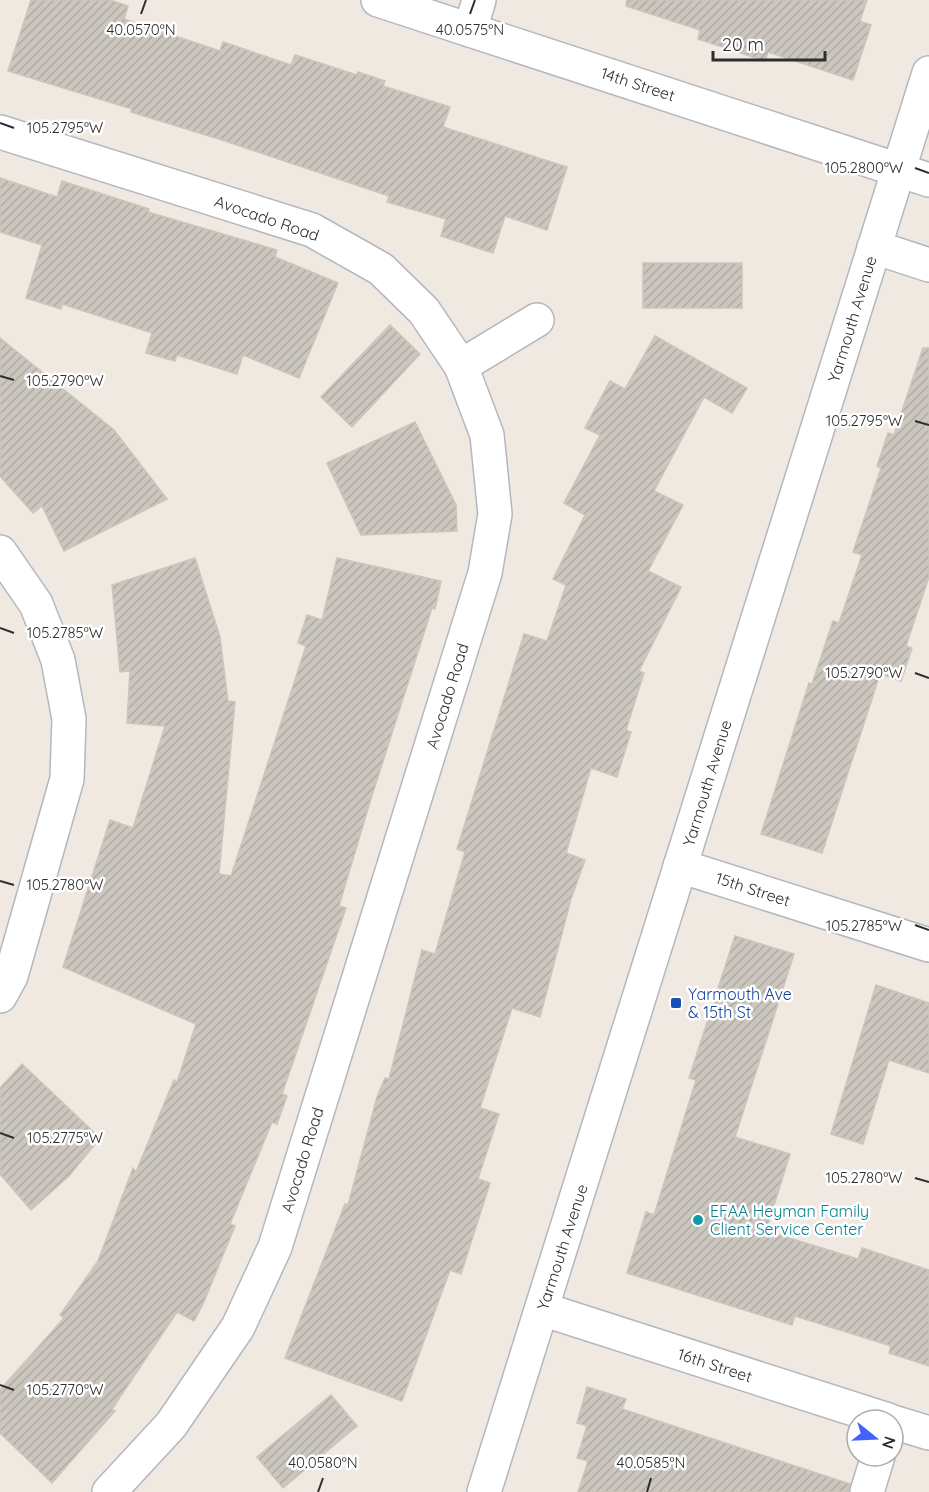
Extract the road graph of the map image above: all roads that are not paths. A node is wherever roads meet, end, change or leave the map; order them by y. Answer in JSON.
{"nodes":[{"id":1,"x":378,"y":0,"type":"edge"},
{"id":2,"x":474,"y":15,"type":"edge"},
{"id":3,"x":929,"y":73,"type":"edge"},
{"id":4,"x":0,"y":132,"type":"edge"},
{"id":5,"x":899,"y":168,"type":"junction"},
{"id":6,"x":929,"y":180,"type":"edge"},
{"id":7,"x":874,"y":248,"type":"junction"},
{"id":8,"x":929,"y":265,"type":"edge"},
{"id":9,"x":537,"y":320,"type":"dead end"},
{"id":10,"x":462,"y":366,"type":"junction"},
{"id":11,"x":0,"y":552,"type":"edge"},
{"id":12,"x":680,"y":866,"type":"junction"},
{"id":13,"x":929,"y":945,"type":"edge"},
{"id":14,"x":0,"y":996,"type":"edge"},
{"id":15,"x":542,"y":1310,"type":"junction"},
{"id":16,"x":850,"y":1408,"type":"edge"},
{"id":17,"x":905,"y":1426,"type":"edge"},
{"id":18,"x":929,"y":1433,"type":"edge"},
{"id":19,"x":874,"y":1468,"type":"edge"},
{"id":20,"x":109,"y":1492,"type":"edge"},
{"id":21,"x":484,"y":1492,"type":"edge"},
{"id":22,"x":867,"y":1492,"type":"edge"}],
"edges":[{"from":1,"to":2,"type":"street","name":"14th Street"},
{"from":2,"to":5,"type":"street","name":"14th Street"},
{"from":3,"to":5,"type":"street","name":"Yarmouth Avenue"},
{"from":4,"to":10,"type":"street","name":"Avocado Road"},
{"from":5,"to":6,"type":"street","name":"14th Street"},
{"from":5,"to":7,"type":"street","name":"Yarmouth Avenue"},
{"from":7,"to":8,"type":"street"},
{"from":7,"to":12,"type":"street","name":"Yarmouth Avenue"},
{"from":9,"to":10,"type":"street"},
{"from":10,"to":20,"type":"street","name":"Avocado Road"},
{"from":11,"to":14,"type":"street"},
{"from":12,"to":13,"type":"street","name":"15th Street"},
{"from":12,"to":15,"type":"street","name":"Yarmouth Avenue"},
{"from":15,"to":16,"type":"street","name":"16th Street"},
{"from":15,"to":21,"type":"street","name":"Yarmouth Avenue"},
{"from":17,"to":18,"type":"street"},
{"from":19,"to":22,"type":"street"}]}
